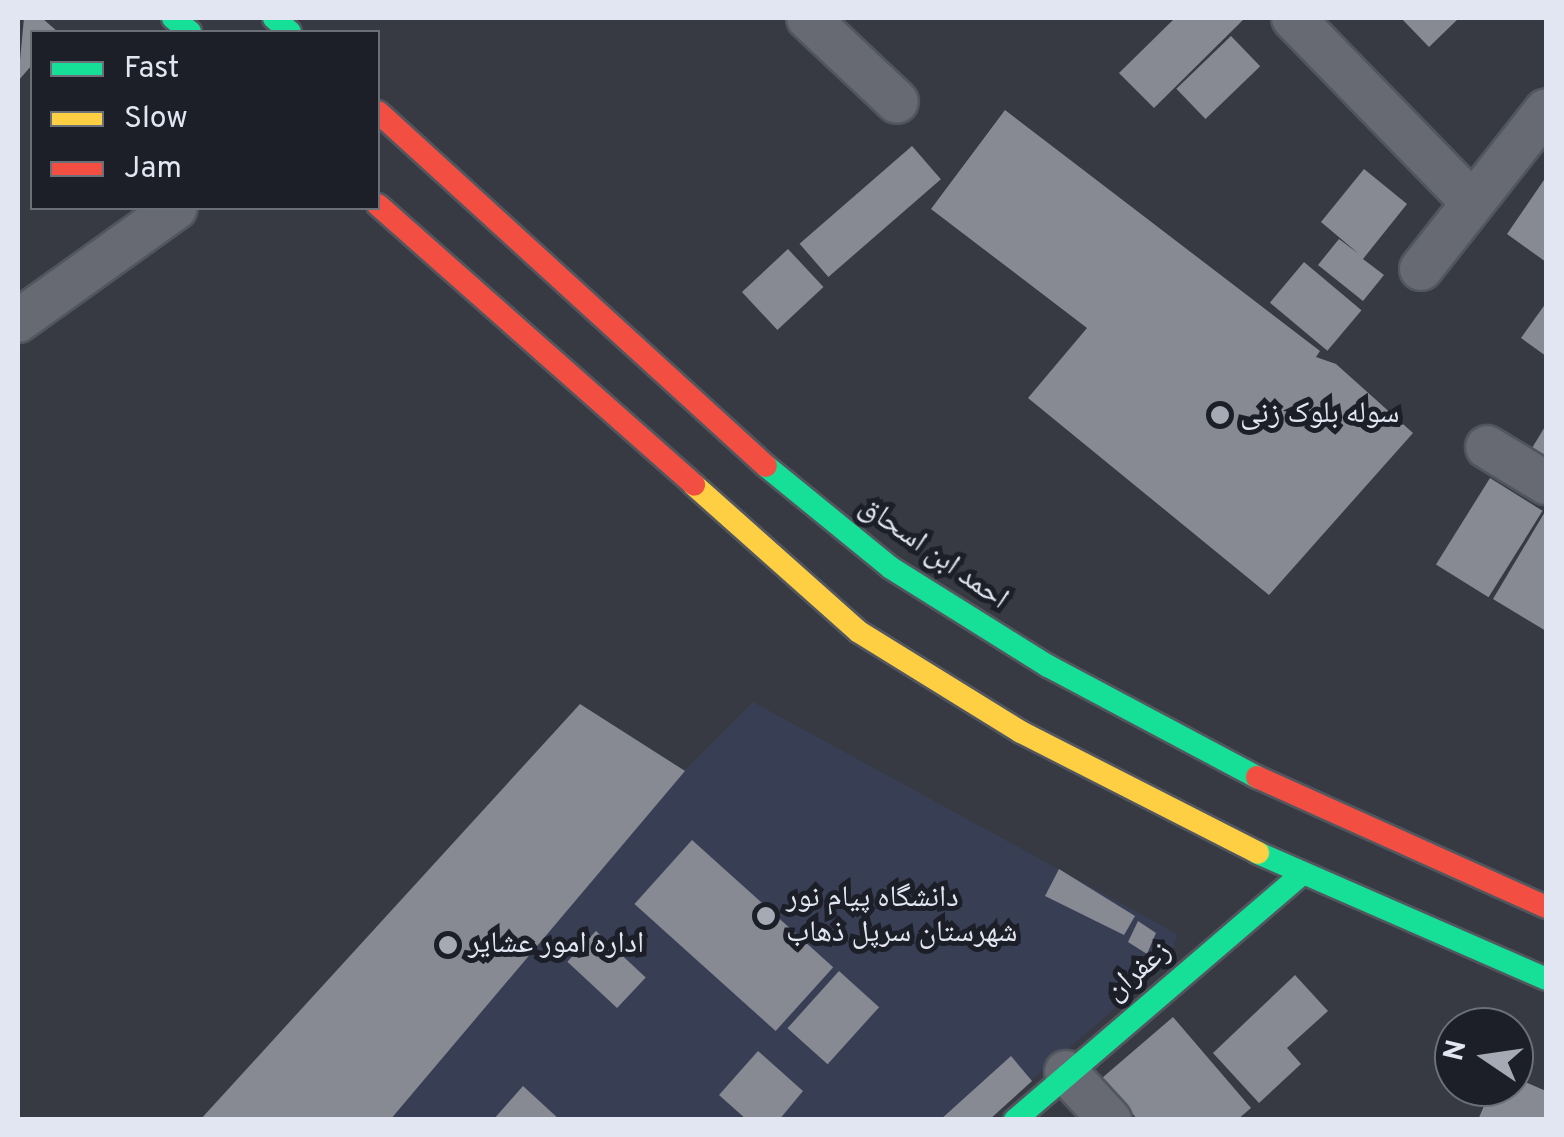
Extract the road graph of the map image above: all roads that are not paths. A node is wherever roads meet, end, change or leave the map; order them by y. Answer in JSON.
{"nodes":[{"id":1,"x":808,"y":18,"type":"edge"},
{"id":2,"x":1293,"y":18,"type":"edge"},
{"id":3,"x":898,"y":102,"type":"dead end"},
{"id":4,"x":380,"y":114,"type":"edge"},
{"id":5,"x":1542,"y":127,"type":"edge"},
{"id":6,"x":1469,"y":199,"type":"junction"},
{"id":7,"x":380,"y":207,"type":"edge"},
{"id":8,"x":173,"y":210,"type":"edge"},
{"id":9,"x":1421,"y":269,"type":"dead end"},
{"id":10,"x":18,"y":321,"type":"edge"},
{"id":11,"x":1487,"y":448,"type":"dead end"},
{"id":12,"x":1546,"y":483,"type":"edge"},
{"id":13,"x":1303,"y":873,"type":"junction"},
{"id":14,"x":1546,"y":907,"type":"edge"},
{"id":15,"x":1546,"y":979,"type":"edge"},
{"id":16,"x":1066,"y":1072,"type":"junction"},
{"id":17,"x":1015,"y":1120,"type":"edge"},
{"id":18,"x":1110,"y":1120,"type":"edge"}],
"edges":[{"from":1,"to":3,"type":"street"},
{"from":2,"to":6,"type":"street"},
{"from":4,"to":14,"type":"main road","name":"احمد ابن اسحاق"},
{"from":5,"to":6,"type":"street"},
{"from":6,"to":9,"type":"street"},
{"from":7,"to":13,"type":"main road"},
{"from":8,"to":10,"type":"street"},
{"from":11,"to":12,"type":"street"},
{"from":13,"to":15,"type":"main road"},
{"from":13,"to":16,"type":"main road","name":"زعفران"},
{"from":16,"to":17,"type":"main road","name":"زعفران"},
{"from":16,"to":18,"type":"street"}]}
